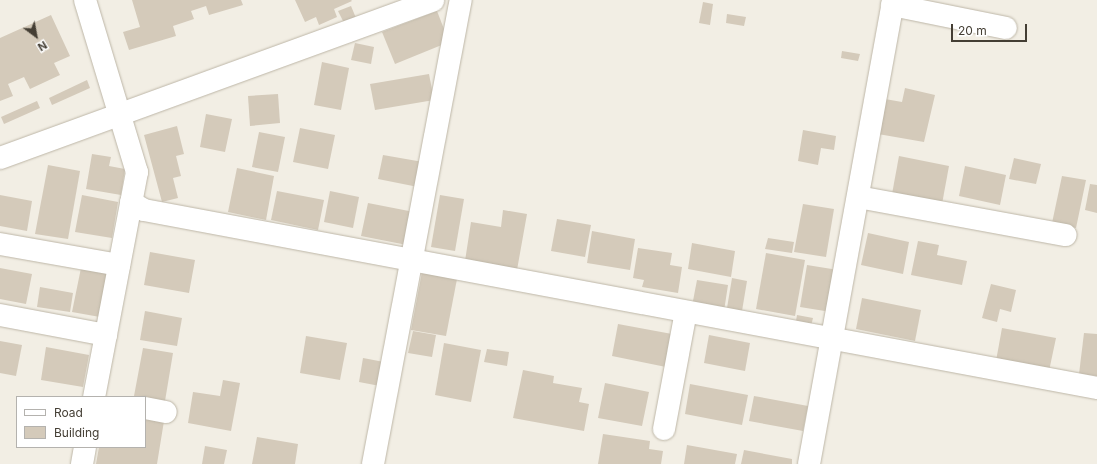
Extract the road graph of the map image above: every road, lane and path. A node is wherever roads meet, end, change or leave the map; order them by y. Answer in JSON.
{"nodes":[{"id":1,"x":85,"y":0,"type":"edge"},
{"id":2,"x":433,"y":0,"type":"edge"},
{"id":3,"x":461,"y":0,"type":"edge"},
{"id":4,"x":892,"y":3,"type":"edge"},
{"id":5,"x":1006,"y":28,"type":"dead end"},
{"id":6,"x":120,"y":116,"type":"junction"},
{"id":7,"x":0,"y":158,"type":"edge"},
{"id":8,"x":858,"y":197,"type":"junction"},
{"id":9,"x":131,"y":202,"type":"junction"},
{"id":10,"x":1066,"y":235,"type":"dead end"},
{"id":11,"x":0,"y":244,"type":"edge"},
{"id":12,"x":411,"y":262,"type":"junction"},
{"id":13,"x":119,"y":265,"type":"junction"},
{"id":14,"x":686,"y":312,"type":"junction"},
{"id":15,"x":0,"y":315,"type":"edge"},
{"id":16,"x":106,"y":335,"type":"junction"},
{"id":17,"x":831,"y":339,"type":"junction"},
{"id":18,"x":1097,"y":388,"type":"edge"},
{"id":19,"x":94,"y":396,"type":"edge"},
{"id":20,"x":146,"y":408,"type":"edge"},
{"id":21,"x":166,"y":412,"type":"dead end"},
{"id":22,"x":664,"y":429,"type":"dead end"},
{"id":23,"x":85,"y":448,"type":"edge"},
{"id":24,"x":82,"y":464,"type":"edge"},
{"id":25,"x":373,"y":464,"type":"edge"},
{"id":26,"x":809,"y":464,"type":"edge"}],
"edges":[{"from":1,"to":6,"type":"street"},
{"from":2,"to":6,"type":"street"},
{"from":3,"to":12,"type":"street"},
{"from":4,"to":5,"type":"street"},
{"from":4,"to":8,"type":"street"},
{"from":6,"to":7,"type":"street"},
{"from":6,"to":9,"type":"street"},
{"from":8,"to":10,"type":"street"},
{"from":8,"to":17,"type":"street"},
{"from":9,"to":12,"type":"street"},
{"from":9,"to":13,"type":"street"},
{"from":11,"to":13,"type":"street"},
{"from":12,"to":14,"type":"street"},
{"from":12,"to":25,"type":"street"},
{"from":13,"to":16,"type":"street"},
{"from":14,"to":17,"type":"street"},
{"from":14,"to":22,"type":"street"},
{"from":15,"to":16,"type":"street"},
{"from":16,"to":19,"type":"street"},
{"from":17,"to":18,"type":"street"},
{"from":17,"to":26,"type":"street"},
{"from":20,"to":21,"type":"street"},
{"from":23,"to":24,"type":"street"}]}
